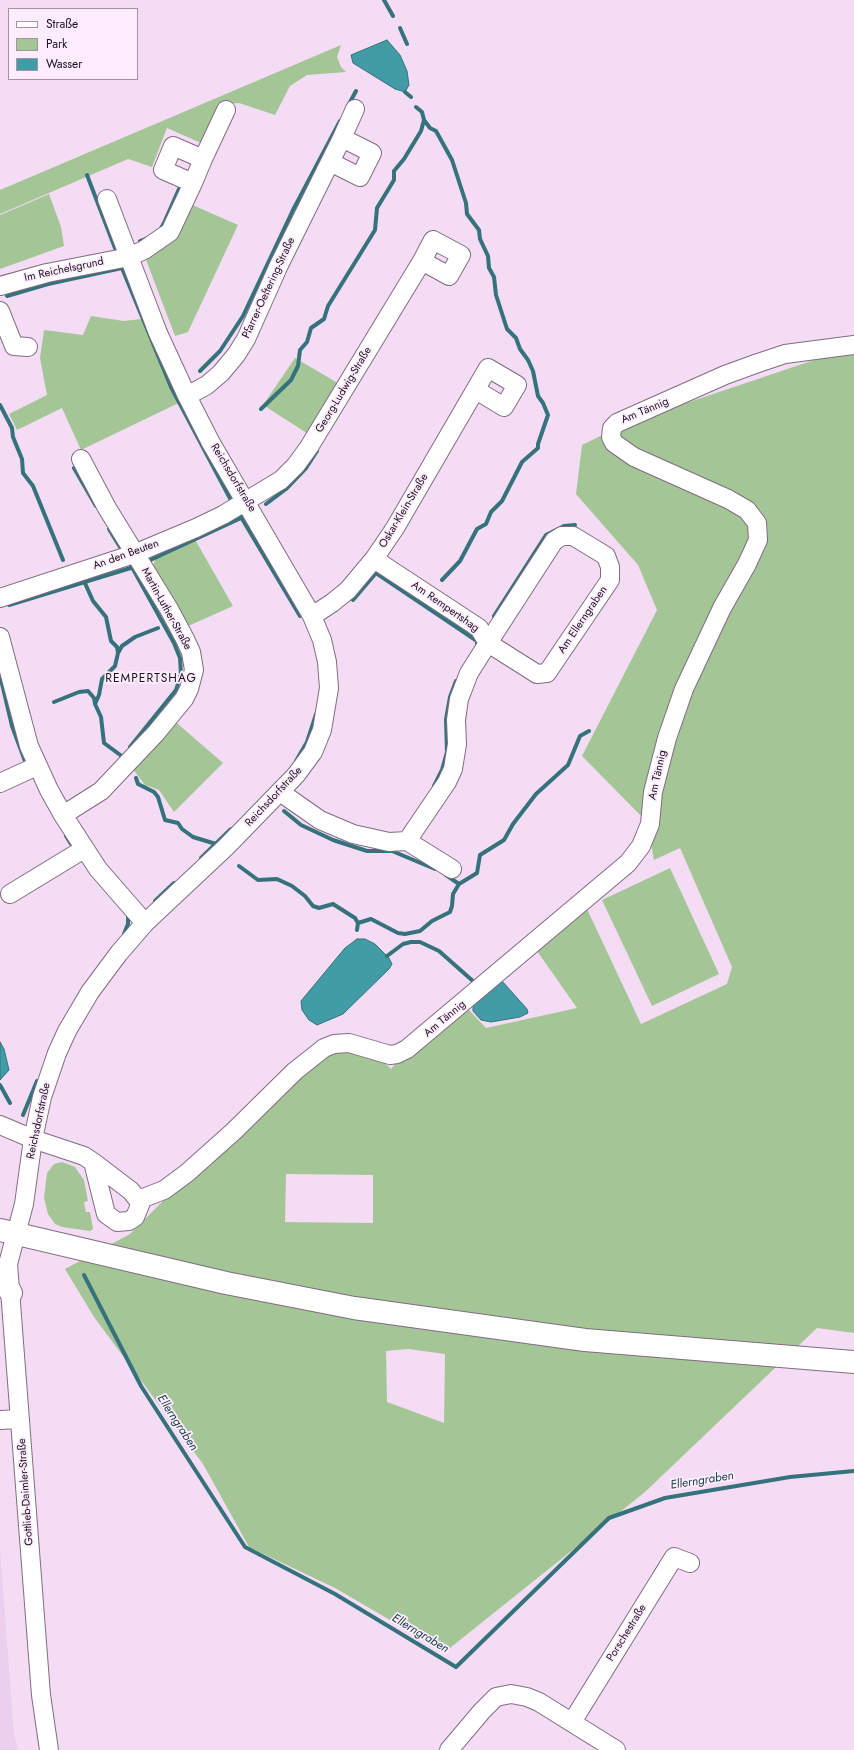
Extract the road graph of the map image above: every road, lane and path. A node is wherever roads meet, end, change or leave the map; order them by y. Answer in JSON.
{"nodes":[{"id":1,"x":355,"y":109,"type":"dead end"},
{"id":2,"x":226,"y":110,"type":"dead end"},
{"id":3,"x":342,"y":138,"type":"junction"},
{"id":4,"x":203,"y":159,"type":"junction"},
{"id":5,"x":330,"y":162,"type":"junction"},
{"id":6,"x":193,"y":183,"type":"junction"},
{"id":7,"x":106,"y":198,"type":"dead end"},
{"id":8,"x":129,"y":257,"type":"junction"},
{"id":9,"x":422,"y":261,"type":"dead end"},
{"id":10,"x":0,"y":286,"type":"edge"},
{"id":11,"x":0,"y":311,"type":"edge"},
{"id":12,"x":854,"y":345,"type":"edge"},
{"id":13,"x":28,"y":347,"type":"dead end"},
{"id":14,"x":476,"y":390,"type":"dead end"},
{"id":15,"x":187,"y":396,"type":"junction"},
{"id":16,"x":80,"y":459,"type":"dead end"},
{"id":17,"x":246,"y":501,"type":"junction"},
{"id":18,"x":134,"y":554,"type":"junction"},
{"id":19,"x":374,"y":559,"type":"junction"},
{"id":20,"x":0,"y":598,"type":"edge"},
{"id":21,"x":312,"y":616,"type":"junction"},
{"id":22,"x":488,"y":642,"type":"junction"},
{"id":23,"x":2,"y":649,"type":"edge"},
{"id":24,"x":37,"y":766,"type":"junction"},
{"id":25,"x":0,"y":783,"type":"edge"},
{"id":26,"x":280,"y":792,"type":"junction"},
{"id":27,"x":63,"y":815,"type":"junction"},
{"id":28,"x":407,"y":841,"type":"junction"},
{"id":29,"x":84,"y":849,"type":"junction"},
{"id":30,"x":452,"y":869,"type":"dead end"},
{"id":31,"x":10,"y":894,"type":"dead end"},
{"id":32,"x":145,"y":923,"type":"junction"},
{"id":33,"x":0,"y":1125,"type":"edge"},
{"id":34,"x":33,"y":1139,"type":"junction"},
{"id":35,"x":93,"y":1162,"type":"junction"},
{"id":36,"x":138,"y":1200,"type":"junction"},
{"id":37,"x":8,"y":1232,"type":"edge"},
{"id":38,"x":5,"y":1284,"type":"edge"},
{"id":39,"x":854,"y":1362,"type":"edge"},
{"id":40,"x":20,"y":1419,"type":"junction"},
{"id":41,"x":0,"y":1420,"type":"edge"},
{"id":42,"x":690,"y":1563,"type":"dead end"},
{"id":43,"x":572,"y":1722,"type":"junction"},
{"id":44,"x":49,"y":1750,"type":"edge"},
{"id":45,"x":449,"y":1750,"type":"edge"},
{"id":46,"x":616,"y":1750,"type":"edge"}],
"edges":[{"from":1,"to":3,"type":"street","name":"Pfarrer-Oeftering-Straße"},
{"from":2,"to":4,"type":"street","name":"Im Reichelsgrund"},
{"from":3,"to":5,"type":"street","name":"Pfarrer-Oeftering-Straße"},
{"from":3,"to":5,"type":"street"},
{"from":4,"to":6,"type":"street","name":"Im Reichelsgrund"},
{"from":4,"to":6,"type":"street"},
{"from":5,"to":15,"type":"street","name":"Pfarrer-Oeftering-Straße"},
{"from":6,"to":8,"type":"street","name":"Im Reichelsgrund"},
{"from":7,"to":8,"type":"street","name":"Reichsdorfstraße"},
{"from":8,"to":10,"type":"street","name":"Im Reichelsgrund"},
{"from":8,"to":15,"type":"street","name":"Reichsdorfstraße"},
{"from":9,"to":17,"type":"street","name":"Georg-Ludwig-Straße"},
{"from":11,"to":13,"type":"street"},
{"from":12,"to":36,"type":"street","name":"Am Tännig"},
{"from":14,"to":19,"type":"street","name":"Oskar-Klein-Straße"},
{"from":15,"to":17,"type":"street","name":"Reichsdorfstraße"},
{"from":16,"to":18,"type":"street","name":"Martin-Luther-Straße"},
{"from":17,"to":18,"type":"street","name":"An den Beuten"},
{"from":17,"to":21,"type":"street","name":"Reichsdorfstraße"},
{"from":18,"to":20,"type":"street","name":"An den Beuten"},
{"from":18,"to":27,"type":"street","name":"Martin-Luther-Straße"},
{"from":19,"to":21,"type":"street","name":"Oskar-Klein-Straße"},
{"from":19,"to":22,"type":"street","name":"Am Rempertshag"},
{"from":21,"to":26,"type":"street","name":"Reichsdorfstraße"},
{"from":22,"to":22,"type":"street","name":"Am Ellerngraben"},
{"from":22,"to":28,"type":"street","name":"Am Rempertshag"},
{"from":23,"to":24,"type":"street"},
{"from":24,"to":25,"type":"street"},
{"from":24,"to":27,"type":"street"},
{"from":26,"to":28,"type":"street"},
{"from":26,"to":32,"type":"street","name":"Reichsdorfstraße"},
{"from":27,"to":29,"type":"street"},
{"from":28,"to":30,"type":"street"},
{"from":29,"to":31,"type":"street"},
{"from":29,"to":32,"type":"street"},
{"from":32,"to":34,"type":"street","name":"Reichsdorfstraße"},
{"from":33,"to":34,"type":"street"},
{"from":34,"to":35,"type":"street"},
{"from":34,"to":37,"type":"street","name":"Reichsdorfstraße"},
{"from":35,"to":36,"type":"street"},
{"from":35,"to":36,"type":"street"},
{"from":37,"to":38,"type":"street","name":"Gottlieb-Daimler-Straße"},
{"from":37,"to":39,"type":"main road"},
{"from":38,"to":40,"type":"street","name":"Gottlieb-Daimler-Straße"},
{"from":40,"to":41,"type":"street"},
{"from":40,"to":44,"type":"street","name":"Gottlieb-Daimler-Straße"},
{"from":42,"to":43,"type":"street","name":"Porschestraße"},
{"from":43,"to":45,"type":"street"},
{"from":43,"to":46,"type":"street"}]}
